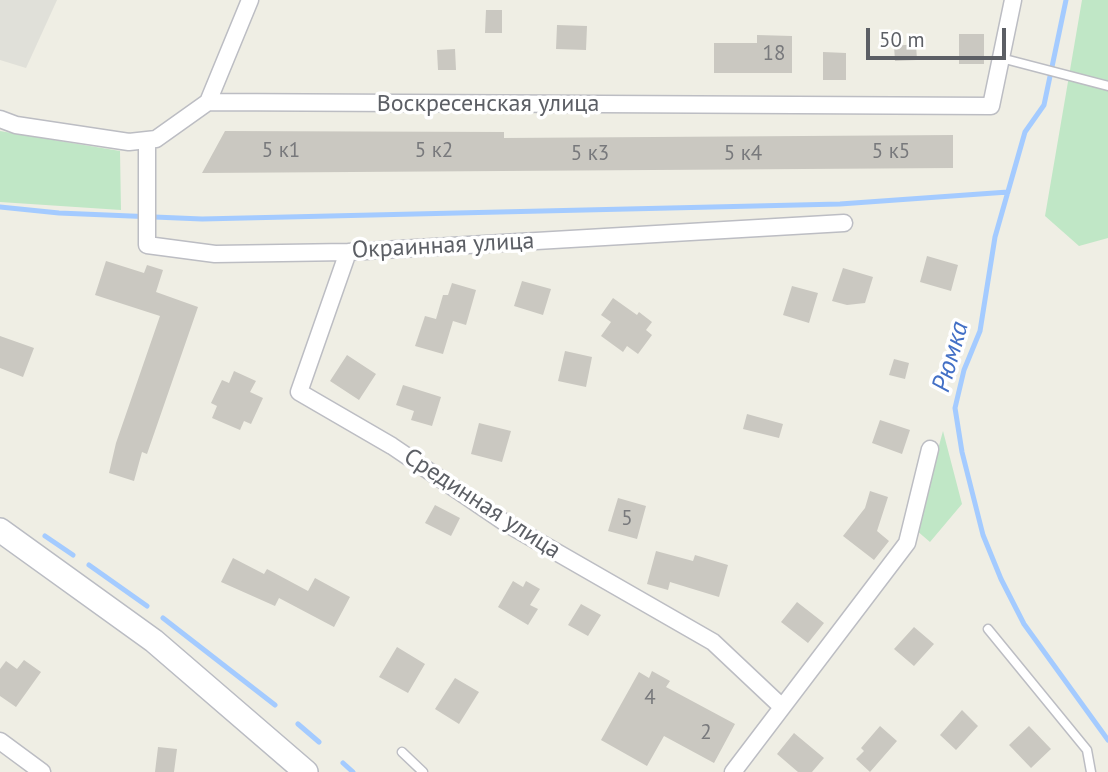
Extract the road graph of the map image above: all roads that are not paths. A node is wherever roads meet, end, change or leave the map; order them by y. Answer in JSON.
{"nodes":[{"id":1,"x":250,"y":0,"type":"edge"},
{"id":2,"x":1013,"y":0,"type":"edge"},
{"id":3,"x":1001,"y":58,"type":"junction"},
{"id":4,"x":1108,"y":86,"type":"edge"},
{"id":5,"x":208,"y":102,"type":"junction"},
{"id":6,"x":0,"y":119,"type":"edge"},
{"id":7,"x":147,"y":140,"type":"junction"},
{"id":8,"x":844,"y":223,"type":"dead end"},
{"id":9,"x":348,"y":252,"type":"junction"},
{"id":10,"x":930,"y":449,"type":"dead end"},
{"id":11,"x":0,"y":530,"type":"edge"},
{"id":12,"x":988,"y":629,"type":"dead end"},
{"id":13,"x":782,"y":707,"type":"junction"},
{"id":14,"x":0,"y":741,"type":"edge"},
{"id":15,"x":402,"y":752,"type":"dead end"},
{"id":16,"x":42,"y":772,"type":"edge"},
{"id":17,"x":306,"y":772,"type":"edge"},
{"id":18,"x":423,"y":772,"type":"edge"},
{"id":19,"x":733,"y":772,"type":"edge"},
{"id":20,"x":1090,"y":772,"type":"edge"}],
"edges":[{"from":1,"to":5,"type":"street"},
{"from":2,"to":3,"type":"street"},
{"from":3,"to":4,"type":"lane"},
{"from":3,"to":5,"type":"street","name":"Воскресенская улица"},
{"from":5,"to":7,"type":"street"},
{"from":6,"to":7,"type":"street"},
{"from":7,"to":9,"type":"street","name":"Окраинная улица"},
{"from":8,"to":9,"type":"street","name":"Окраинная улица"},
{"from":9,"to":13,"type":"street","name":"Срединная улица"},
{"from":10,"to":13,"type":"street"},
{"from":11,"to":17,"type":"main road"},
{"from":12,"to":20,"type":"lane"},
{"from":13,"to":19,"type":"street"},
{"from":14,"to":16,"type":"street"},
{"from":15,"to":18,"type":"lane"}]}
